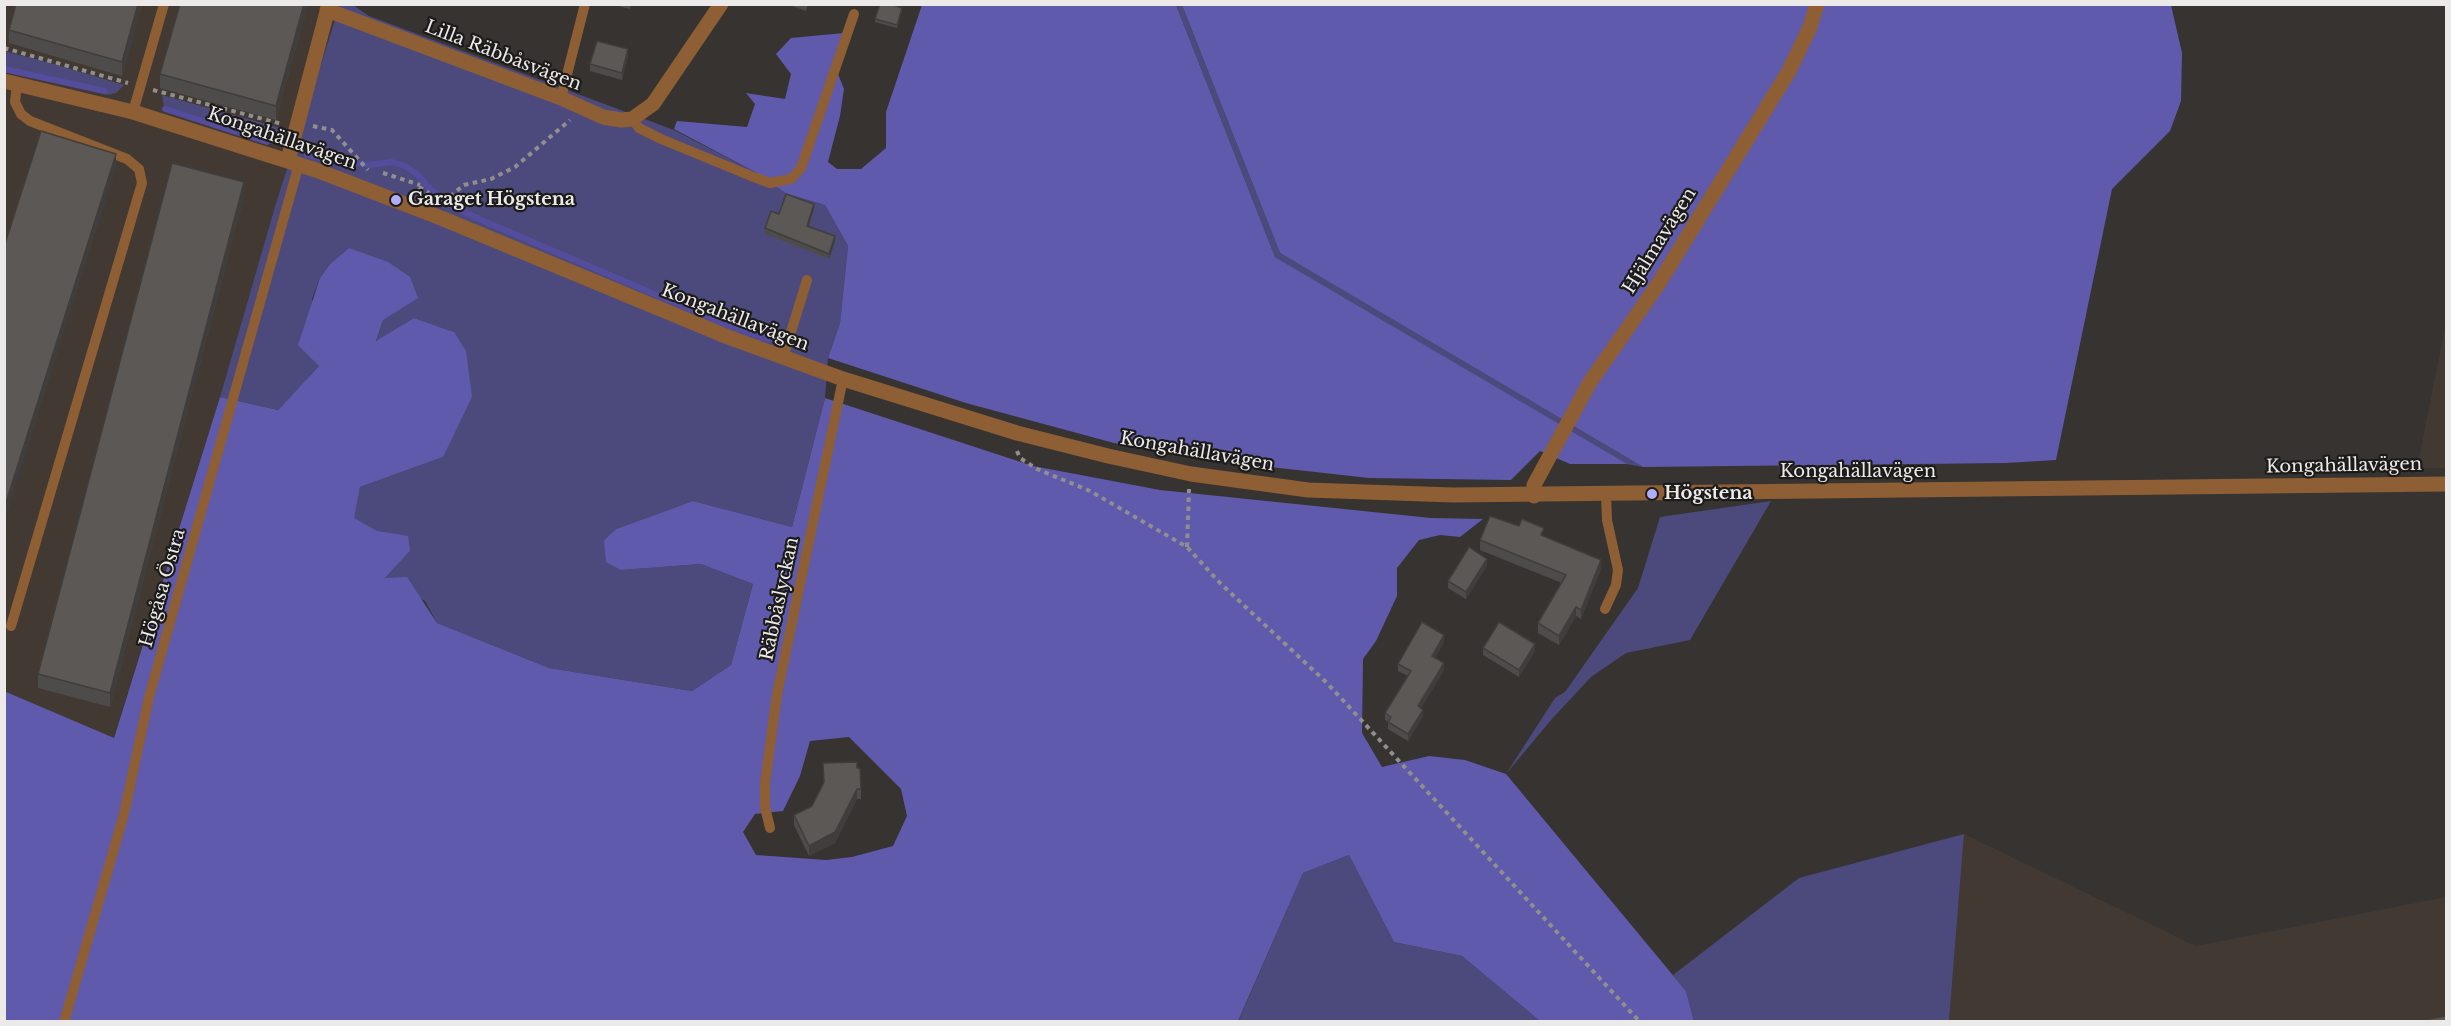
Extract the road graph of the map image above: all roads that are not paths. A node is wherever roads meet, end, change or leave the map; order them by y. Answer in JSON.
{"nodes":[{"id":1,"x":164,"y":4,"type":"edge"},
{"id":2,"x":585,"y":4,"type":"edge"},
{"id":3,"x":721,"y":4,"type":"edge"},
{"id":4,"x":1817,"y":4,"type":"edge"},
{"id":5,"x":328,"y":7,"type":"edge"},
{"id":6,"x":854,"y":14,"type":"dead end"},
{"id":7,"x":10,"y":82,"type":"edge"},
{"id":8,"x":561,"y":98,"type":"junction"},
{"id":9,"x":133,"y":112,"type":"junction"},
{"id":10,"x":632,"y":119,"type":"junction"},
{"id":11,"x":293,"y":162,"type":"junction"},
{"id":12,"x":807,"y":280,"type":"dead end"},
{"id":13,"x":783,"y":358,"type":"junction"},
{"id":14,"x":843,"y":379,"type":"junction"},
{"id":15,"x":2446,"y":484,"type":"edge"},
{"id":16,"x":1606,"y":495,"type":"junction"},
{"id":17,"x":1534,"y":496,"type":"junction"},
{"id":18,"x":1605,"y":609,"type":"dead end"},
{"id":19,"x":11,"y":626,"type":"dead end"},
{"id":20,"x":770,"y":828,"type":"dead end"},
{"id":21,"x":64,"y":1022,"type":"edge"}],
"edges":[{"from":1,"to":9,"type":"lane"},
{"from":2,"to":8,"type":"lane"},
{"from":3,"to":10,"type":"street"},
{"from":4,"to":17,"type":"street","name":"Hjälmavägen"},
{"from":5,"to":8,"type":"street","name":"Lilla Räbbåsvägen"},
{"from":5,"to":11,"type":"street"},
{"from":6,"to":10,"type":"lane"},
{"from":7,"to":9,"type":"street","name":"Kongahällavägen"},
{"from":7,"to":19,"type":"lane"},
{"from":8,"to":10,"type":"street","name":"Lilla Räbbåsvägen"},
{"from":9,"to":11,"type":"street","name":"Kongahällavägen"},
{"from":11,"to":13,"type":"street","name":"Kongahällavägen"},
{"from":11,"to":21,"type":"lane","name":"Högåsa Östra"},
{"from":12,"to":13,"type":"lane"},
{"from":13,"to":14,"type":"street","name":"Kongahällavägen"},
{"from":14,"to":17,"type":"street","name":"Kongahällavägen"},
{"from":14,"to":20,"type":"lane","name":"Räbbåslyckan"},
{"from":15,"to":16,"type":"street","name":"Kongahällavägen"},
{"from":16,"to":17,"type":"street","name":"Kongahällavägen"},
{"from":16,"to":18,"type":"lane"}]}
